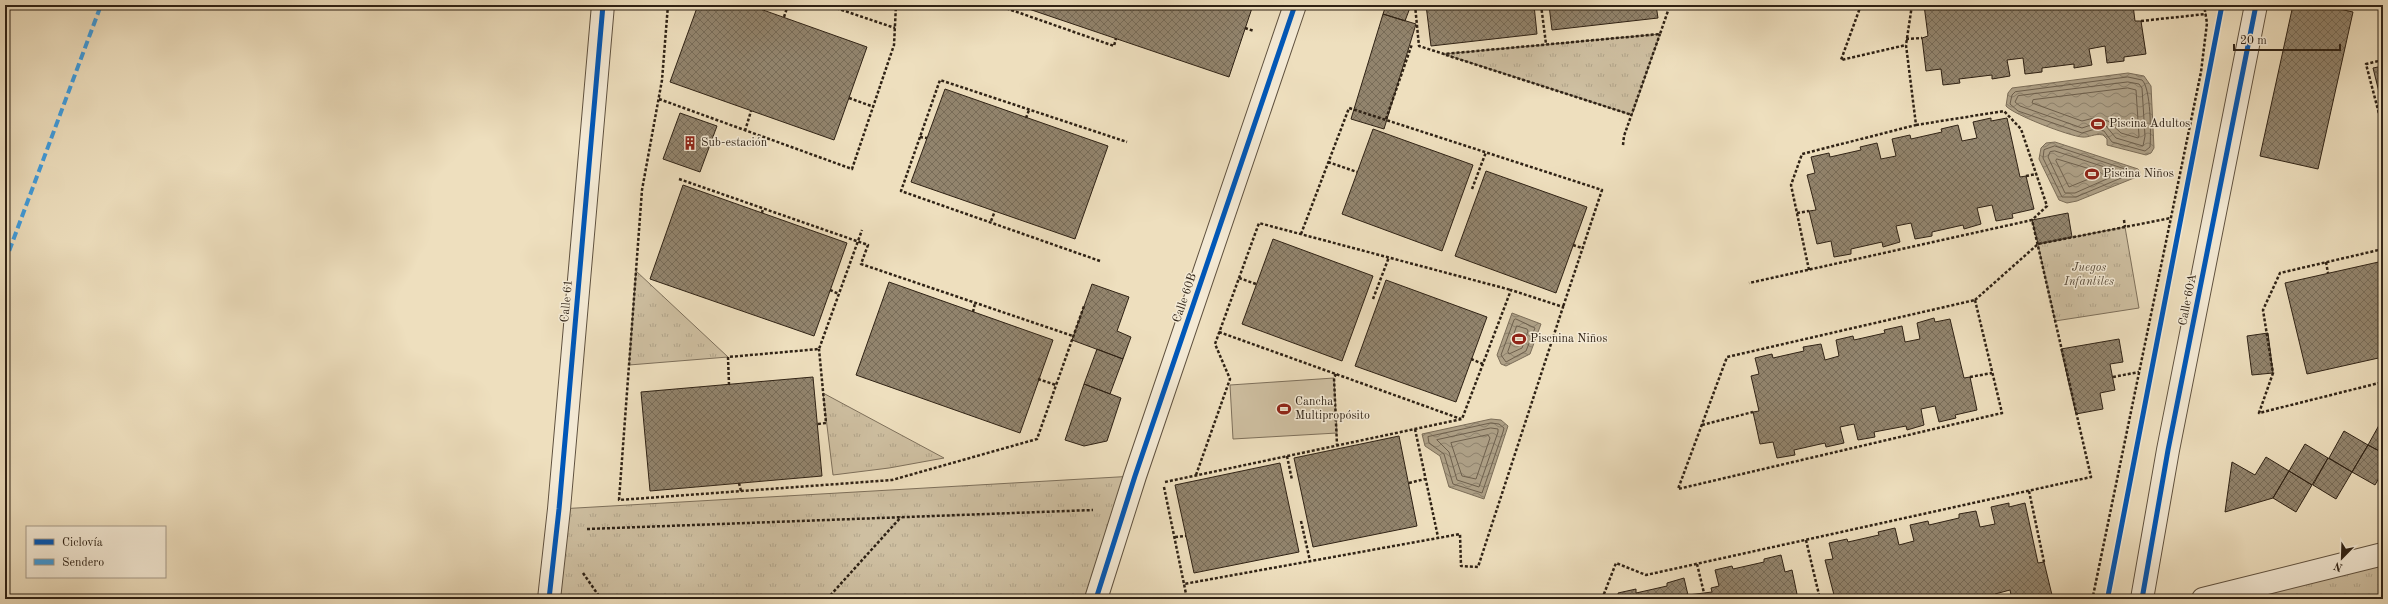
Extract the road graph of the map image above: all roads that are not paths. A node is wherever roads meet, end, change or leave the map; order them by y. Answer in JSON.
{"nodes":[{"id":1,"x":603,"y":5,"type":"edge"},
{"id":2,"x":1294,"y":5,"type":"edge"},
{"id":3,"x":2256,"y":5,"type":"edge"},
{"id":4,"x":2383,"y":554,"type":"edge"},
{"id":5,"x":549,"y":599,"type":"edge"},
{"id":6,"x":1096,"y":599,"type":"edge"},
{"id":7,"x":2142,"y":599,"type":"edge"},
{"id":8,"x":2203,"y":599,"type":"edge"}],
"edges":[{"from":1,"to":5,"type":"street","name":"Calle 61"},
{"from":2,"to":6,"type":"street","name":"Calle 60B"},
{"from":3,"to":7,"type":"street","name":"Calle 60A"},
{"from":4,"to":8,"type":"street"}]}
